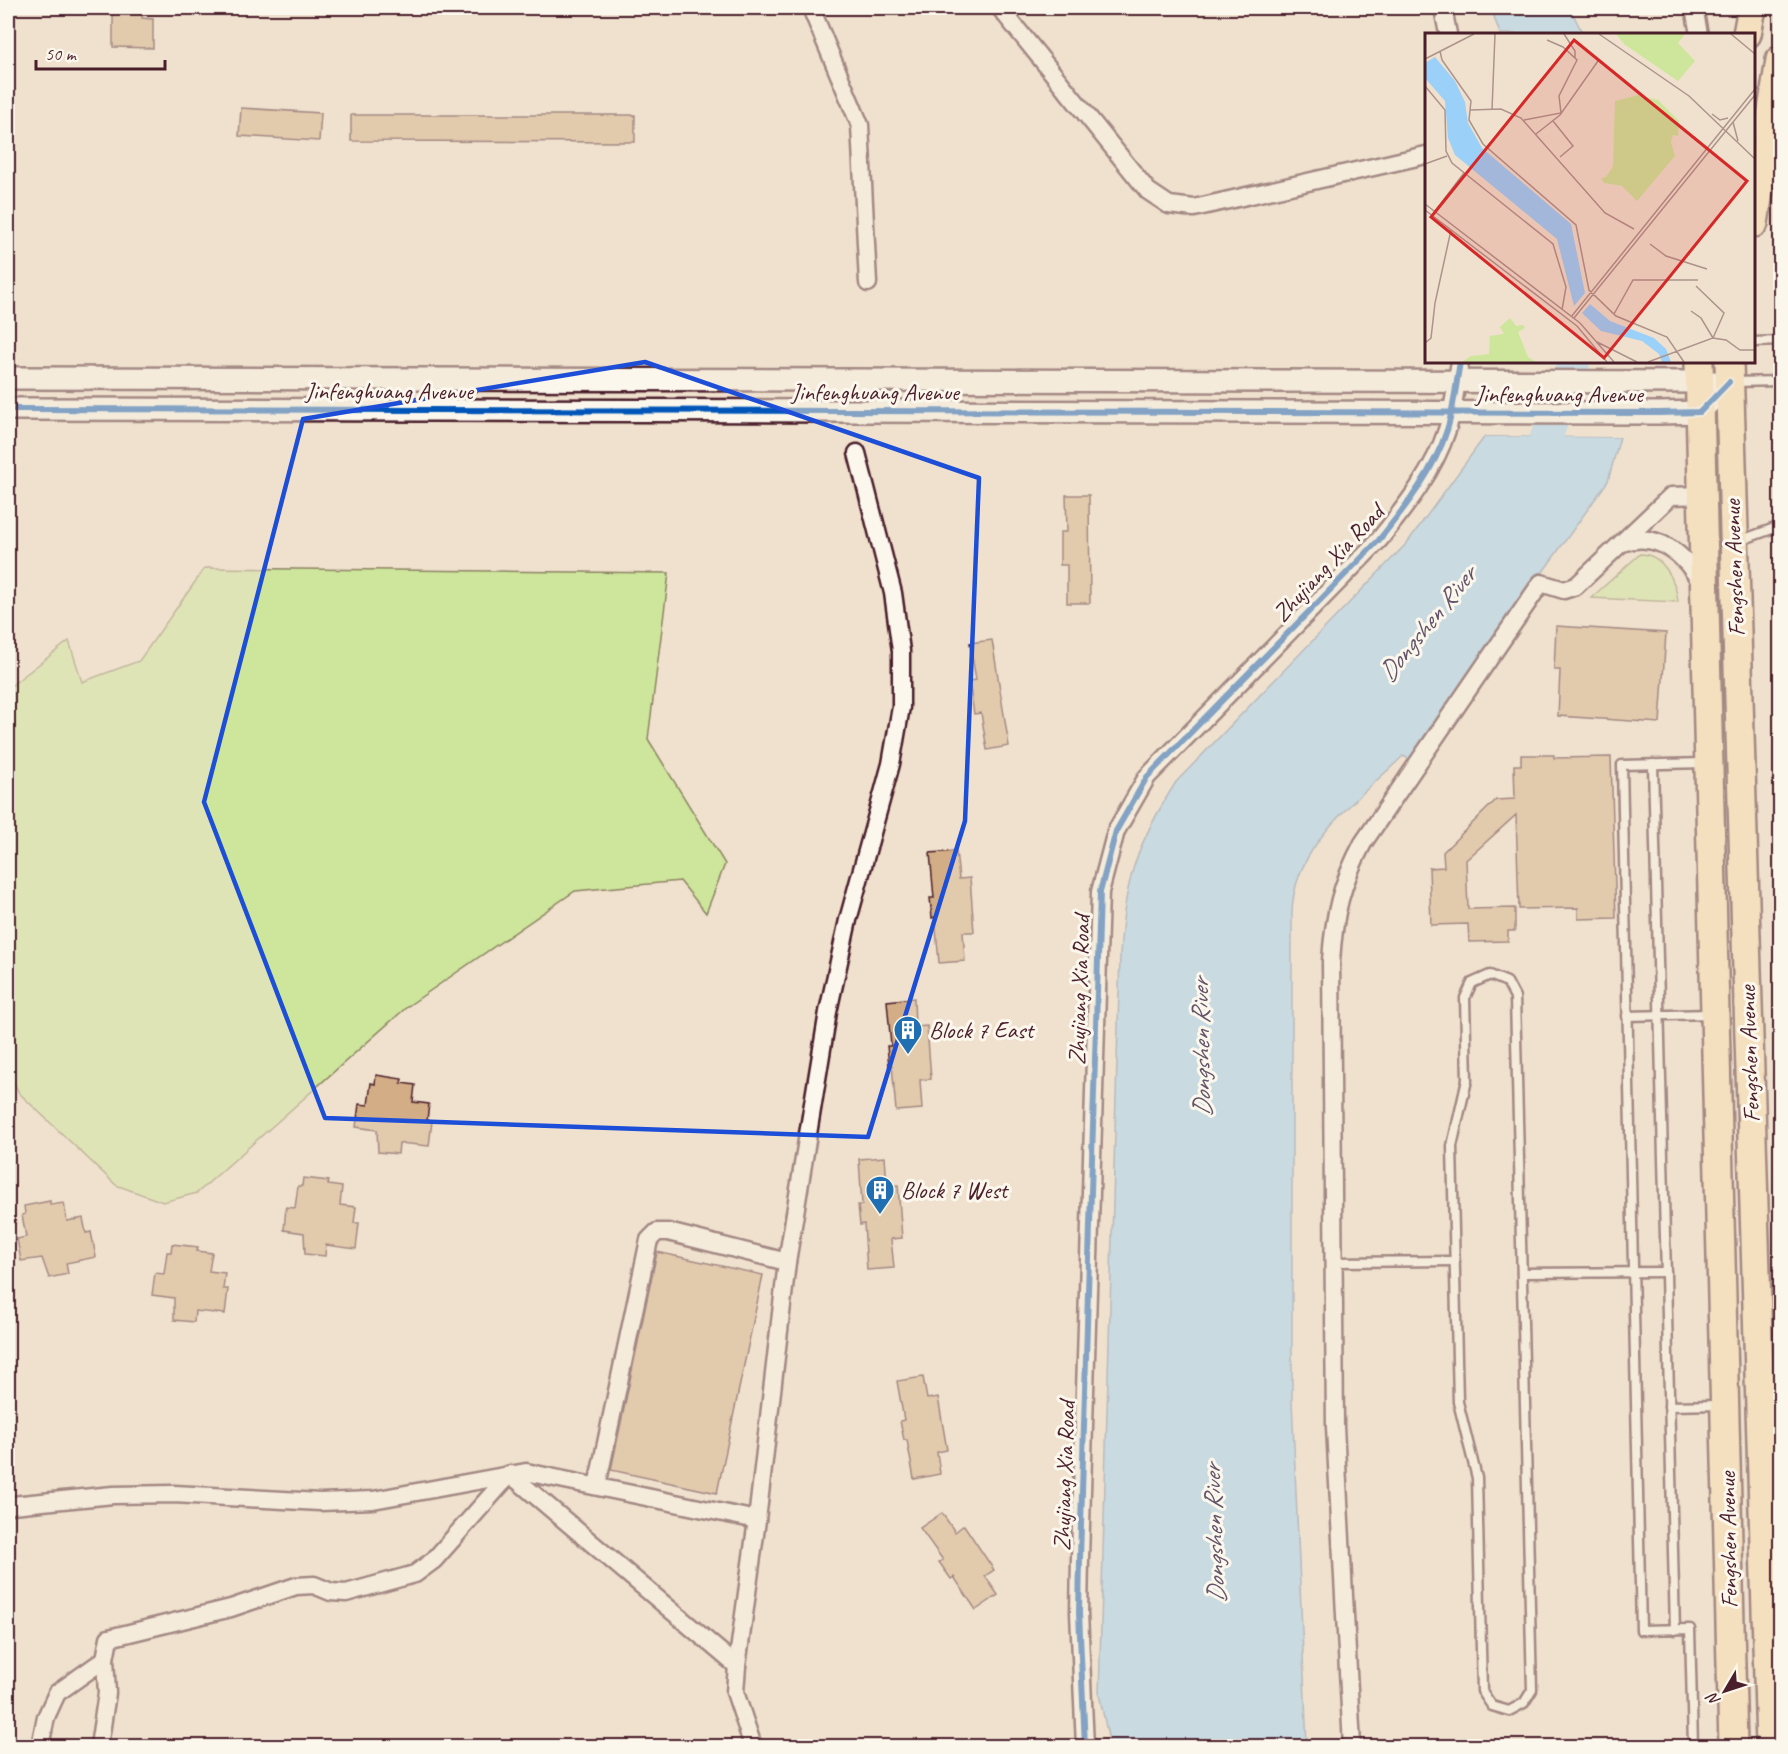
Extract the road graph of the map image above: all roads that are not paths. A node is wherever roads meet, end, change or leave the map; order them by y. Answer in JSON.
{"nodes":[{"id":1,"x":811,"y":8,"type":"edge"},
{"id":2,"x":1000,"y":8,"type":"edge"},
{"id":3,"x":1443,"y":8,"type":"edge"},
{"id":4,"x":1694,"y":8,"type":"edge"},
{"id":5,"x":1752,"y":8,"type":"edge"},
{"id":6,"x":1448,"y":33,"type":"edge"},
{"id":7,"x":1699,"y":33,"type":"edge"},
{"id":8,"x":1747,"y":33,"type":"edge"},
{"id":9,"x":1780,"y":60,"type":"edge"},
{"id":10,"x":1425,"y":155,"type":"edge"},
{"id":11,"x":1755,"y":218,"type":"edge"},
{"id":12,"x":868,"y":283,"type":"dead end"},
{"id":13,"x":1780,"y":341,"type":"edge"},
{"id":14,"x":1755,"y":342,"type":"edge"},
{"id":15,"x":1733,"y":368,"type":"edge"},
{"id":16,"x":1458,"y":371,"type":"edge"},
{"id":17,"x":1699,"y":372,"type":"edge"},
{"id":18,"x":8,"y":378,"type":"edge"},
{"id":19,"x":1780,"y":381,"type":"edge"},
{"id":20,"x":8,"y":409,"type":"edge"},
{"id":21,"x":1451,"y":411,"type":"junction"},
{"id":22,"x":1700,"y":412,"type":"junction"},
{"id":23,"x":857,"y":453,"type":"dead end"},
{"id":24,"x":1702,"y":495,"type":"junction"},
{"id":25,"x":1780,"y":526,"type":"edge"},
{"id":26,"x":1622,"y":543,"type":"junction"},
{"id":27,"x":1733,"y":543,"type":"junction"},
{"id":28,"x":1704,"y":590,"type":"junction"},
{"id":29,"x":1709,"y":763,"type":"junction"},
{"id":30,"x":1653,"y":764,"type":"junction"},
{"id":31,"x":1715,"y":1014,"type":"junction"},
{"id":32,"x":1659,"y":1015,"type":"junction"},
{"id":33,"x":1627,"y":1016,"type":"junction"},
{"id":34,"x":1455,"y":1260,"type":"junction"},
{"id":35,"x":787,"y":1262,"type":"junction"},
{"id":36,"x":1334,"y":1262,"type":"junction"},
{"id":37,"x":1633,"y":1272,"type":"junction"},
{"id":38,"x":1666,"y":1272,"type":"junction"},
{"id":39,"x":1522,"y":1274,"type":"junction"},
{"id":40,"x":1725,"y":1405,"type":"junction"},
{"id":41,"x":1669,"y":1406,"type":"junction"},
{"id":42,"x":510,"y":1474,"type":"junction"},
{"id":43,"x":597,"y":1486,"type":"junction"},
{"id":44,"x":12,"y":1505,"type":"dead end"},
{"id":45,"x":757,"y":1520,"type":"junction"},
{"id":46,"x":1772,"y":1562,"type":"edge"},
{"id":47,"x":1675,"y":1630,"type":"junction"},
{"id":48,"x":105,"y":1659,"type":"junction"},
{"id":49,"x":737,"y":1666,"type":"junction"},
{"id":50,"x":40,"y":1746,"type":"edge"},
{"id":51,"x":99,"y":1746,"type":"edge"},
{"id":52,"x":753,"y":1746,"type":"edge"},
{"id":53,"x":1085,"y":1746,"type":"edge"},
{"id":54,"x":1352,"y":1746,"type":"edge"},
{"id":55,"x":1694,"y":1746,"type":"edge"},
{"id":56,"x":1733,"y":1746,"type":"edge"},
{"id":57,"x":1770,"y":1746,"type":"edge"}],
"edges":[{"from":1,"to":12,"type":"street"},
{"from":2,"to":10,"type":"street"},
{"from":3,"to":6,"type":"street"},
{"from":4,"to":7,"type":"street"},
{"from":5,"to":8,"type":"main road"},
{"from":9,"to":11,"type":"main road"},
{"from":13,"to":14,"type":"lane"},
{"from":15,"to":17,"type":"street","name":"Jinfenghuang Avenue"},
{"from":15,"to":19,"type":"lane"},
{"from":15,"to":22,"type":"street"},
{"from":15,"to":27,"type":"main road","name":"Fengshen Avenue"},
{"from":16,"to":17,"type":"street","name":"Jinfenghuang Avenue"},
{"from":16,"to":18,"type":"street","name":"Jinfenghuang Avenue"},
{"from":16,"to":21,"type":"street","name":"Zhujiang Xia Road"},
{"from":17,"to":22,"type":"main road","name":"Fengshen Avenue"},
{"from":20,"to":21,"type":"street","name":"Jinfenghuang Avenue"},
{"from":21,"to":22,"type":"street","name":"Jinfenghuang Avenue"},
{"from":21,"to":53,"type":"street","name":"Zhujiang Xia Road"},
{"from":22,"to":24,"type":"main road","name":"Fengshen Avenue"},
{"from":23,"to":35,"type":"street"},
{"from":24,"to":26,"type":"street"},
{"from":24,"to":28,"type":"main road","name":"Fengshen Avenue"},
{"from":25,"to":27,"type":"lane"},
{"from":26,"to":28,"type":"street"},
{"from":26,"to":36,"type":"street"},
{"from":27,"to":46,"type":"main road","name":"Fengshen Avenue"},
{"from":28,"to":29,"type":"main road","name":"Fengshen Avenue"},
{"from":29,"to":30,"type":"lane"},
{"from":29,"to":31,"type":"main road","name":"Fengshen Avenue"},
{"from":30,"to":32,"type":"lane"},
{"from":30,"to":33,"type":"lane"},
{"from":31,"to":32,"type":"lane"},
{"from":31,"to":40,"type":"main road","name":"Fengshen Avenue"},
{"from":32,"to":33,"type":"lane"},
{"from":32,"to":38,"type":"lane"},
{"from":33,"to":37,"type":"lane"},
{"from":34,"to":36,"type":"lane"},
{"from":34,"to":39,"type":"lane"},
{"from":34,"to":39,"type":"lane"},
{"from":35,"to":43,"type":"street"},
{"from":35,"to":45,"type":"street"},
{"from":36,"to":54,"type":"street"},
{"from":37,"to":38,"type":"lane"},
{"from":37,"to":39,"type":"lane"},
{"from":37,"to":47,"type":"lane"},
{"from":38,"to":41,"type":"lane"},
{"from":40,"to":41,"type":"lane"},
{"from":40,"to":56,"type":"main road","name":"Fengshen Avenue"},
{"from":41,"to":47,"type":"lane"},
{"from":42,"to":43,"type":"street"},
{"from":42,"to":44,"type":"street"},
{"from":42,"to":48,"type":"street"},
{"from":42,"to":49,"type":"street"},
{"from":43,"to":45,"type":"street"},
{"from":45,"to":49,"type":"street"},
{"from":46,"to":57,"type":"main road","name":"Fengshen Avenue"},
{"from":47,"to":55,"type":"lane"},
{"from":48,"to":50,"type":"street"},
{"from":48,"to":51,"type":"street"},
{"from":49,"to":52,"type":"street"}]}
